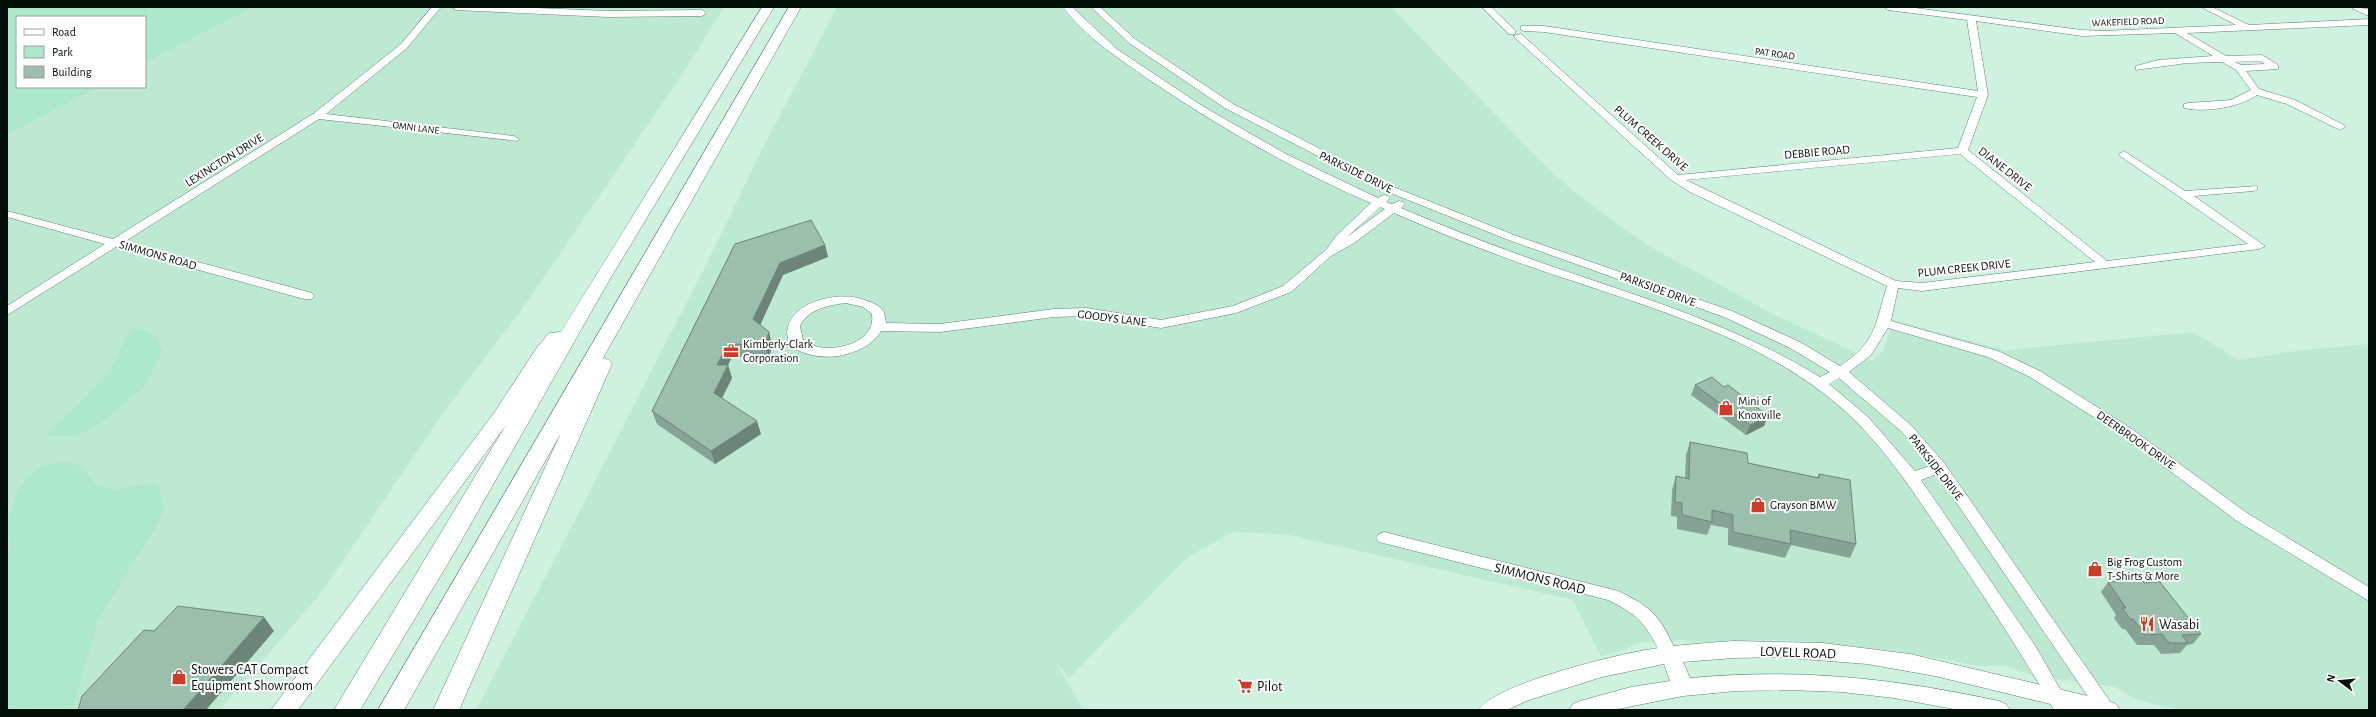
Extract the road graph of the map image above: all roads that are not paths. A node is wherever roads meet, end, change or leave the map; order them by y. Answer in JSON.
{"nodes":[{"id":1,"x":437,"y":7,"type":"edge"},
{"id":2,"x":456,"y":7,"type":"edge"},
{"id":3,"x":768,"y":7,"type":"edge"},
{"id":4,"x":795,"y":7,"type":"edge"},
{"id":5,"x":1067,"y":7,"type":"edge"},
{"id":6,"x":1095,"y":7,"type":"edge"},
{"id":7,"x":1486,"y":7,"type":"edge"},
{"id":8,"x":1888,"y":7,"type":"edge"},
{"id":9,"x":2205,"y":7,"type":"edge"},
{"id":10,"x":2357,"y":7,"type":"edge"},
{"id":11,"x":702,"y":13,"type":"dead end"},
{"id":12,"x":2369,"y":13,"type":"edge"},
{"id":13,"x":1971,"y":18,"type":"junction"},
{"id":14,"x":2369,"y":22,"type":"edge"},
{"id":15,"x":2248,"y":28,"type":"junction"},
{"id":16,"x":1519,"y":31,"type":"junction"},
{"id":17,"x":2182,"y":31,"type":"junction"},
{"id":18,"x":1563,"y":33,"type":"junction"},
{"id":19,"x":1530,"y":36,"type":"junction"},
{"id":20,"x":1533,"y":49,"type":"junction"},
{"id":21,"x":2224,"y":58,"type":"junction"},
{"id":22,"x":2139,"y":68,"type":"dead end"},
{"id":23,"x":2239,"y":68,"type":"junction"},
{"id":24,"x":2256,"y":91,"type":"junction"},
{"id":25,"x":1983,"y":95,"type":"junction"},
{"id":26,"x":2188,"y":106,"type":"dead end"},
{"id":27,"x":318,"y":116,"type":"junction"},
{"id":28,"x":2340,"y":127,"type":"dead end"},
{"id":29,"x":514,"y":139,"type":"dead end"},
{"id":30,"x":1962,"y":152,"type":"junction"},
{"id":31,"x":2124,"y":154,"type":"dead end"},
{"id":32,"x":1675,"y":178,"type":"junction"},
{"id":33,"x":2253,"y":188,"type":"dead end"},
{"id":34,"x":1392,"y":190,"type":"junction"},
{"id":35,"x":2183,"y":194,"type":"junction"},
{"id":36,"x":1407,"y":197,"type":"junction"},
{"id":37,"x":1379,"y":202,"type":"junction"},
{"id":38,"x":1393,"y":208,"type":"junction"},
{"id":39,"x":7,"y":214,"type":"edge"},
{"id":40,"x":115,"y":243,"type":"junction"},
{"id":41,"x":1327,"y":254,"type":"junction"},
{"id":42,"x":649,"y":263,"type":"junction"},
{"id":43,"x":2104,"y":264,"type":"junction"},
{"id":44,"x":598,"y":284,"type":"junction"},
{"id":45,"x":1893,"y":284,"type":"junction"},
{"id":46,"x":308,"y":296,"type":"dead end"},
{"id":47,"x":7,"y":311,"type":"edge"},
{"id":48,"x":1884,"y":323,"type":"junction"},
{"id":49,"x":879,"y":327,"type":"junction"},
{"id":50,"x":1840,"y":372,"type":"junction"},
{"id":51,"x":1820,"y":383,"type":"junction"},
{"id":52,"x":1940,"y":468,"type":"junction"},
{"id":53,"x":1911,"y":478,"type":"junction"},
{"id":54,"x":1384,"y":538,"type":"dead end"},
{"id":55,"x":2369,"y":595,"type":"edge"},
{"id":56,"x":1670,"y":655,"type":"junction"},
{"id":57,"x":1683,"y":687,"type":"junction"},
{"id":58,"x":2059,"y":703,"type":"edge"},
{"id":59,"x":284,"y":710,"type":"edge"},
{"id":60,"x":347,"y":710,"type":"edge"},
{"id":61,"x":391,"y":710,"type":"edge"},
{"id":62,"x":446,"y":710,"type":"edge"},
{"id":63,"x":1490,"y":710,"type":"edge"},
{"id":64,"x":1580,"y":710,"type":"edge"},
{"id":65,"x":1999,"y":710,"type":"edge"},
{"id":66,"x":2108,"y":710,"type":"edge"}],
"edges":[{"from":1,"to":27,"type":"street","name":"LEXINGTON DRIVE"},
{"from":2,"to":11,"type":"street"},
{"from":3,"to":44,"type":"highway"},
{"from":4,"to":42,"type":"highway"},
{"from":5,"to":37,"type":"street","name":"PARKSIDE DRIVE"},
{"from":6,"to":34,"type":"street","name":"PARKSIDE DRIVE"},
{"from":7,"to":16,"type":"street","name":"PLUM CREEK DRIVE"},
{"from":8,"to":13,"type":"street","name":"WAKEFIELD ROAD"},
{"from":9,"to":15,"type":"street"},
{"from":10,"to":12,"type":"main road"},
{"from":13,"to":17,"type":"street","name":"WAKEFIELD ROAD"},
{"from":13,"to":25,"type":"street","name":"DIANE DRIVE"},
{"from":14,"to":15,"type":"street","name":"WAKEFIELD ROAD"},
{"from":15,"to":17,"type":"street","name":"WAKEFIELD ROAD"},
{"from":16,"to":18,"type":"street","name":"PAT ROAD"},
{"from":16,"to":19,"type":"street","name":"PLUM CREEK DRIVE"},
{"from":16,"to":20,"type":"street","name":"PLUM CREEK DRIVE"},
{"from":17,"to":21,"type":"street"},
{"from":18,"to":19,"type":"street","name":"PAT ROAD"},
{"from":18,"to":25,"type":"street","name":"PAT ROAD"},
{"from":19,"to":20,"type":"street","name":"PLUM CREEK DRIVE"},
{"from":20,"to":32,"type":"street","name":"PLUM CREEK DRIVE"},
{"from":21,"to":22,"type":"street"},
{"from":21,"to":23,"type":"street"},
{"from":21,"to":23,"type":"street"},
{"from":23,"to":24,"type":"street"},
{"from":24,"to":26,"type":"street"},
{"from":24,"to":28,"type":"street"},
{"from":25,"to":30,"type":"street","name":"DIANE DRIVE"},
{"from":27,"to":29,"type":"street","name":"OMNI LANE"},
{"from":27,"to":40,"type":"street","name":"LEXINGTON DRIVE"},
{"from":30,"to":32,"type":"street","name":"DEBBIE ROAD"},
{"from":30,"to":43,"type":"street","name":"DIANE DRIVE"},
{"from":31,"to":35,"type":"street","name":"PLUM CREEK DRIVE"},
{"from":32,"to":45,"type":"street","name":"PLUM CREEK DRIVE"},
{"from":33,"to":35,"type":"street"},
{"from":34,"to":36,"type":"street","name":"PARKSIDE DRIVE"},
{"from":34,"to":37,"type":"street","name":"GOODYS LANE"},
{"from":35,"to":43,"type":"street","name":"PLUM CREEK DRIVE"},
{"from":36,"to":38,"type":"street","name":"GOODYS LANE"},
{"from":36,"to":50,"type":"street","name":"PARKSIDE DRIVE"},
{"from":37,"to":38,"type":"street","name":"PARKSIDE DRIVE"},
{"from":37,"to":41,"type":"street","name":"GOODYS LANE"},
{"from":38,"to":41,"type":"street","name":"GOODYS LANE"},
{"from":38,"to":51,"type":"street","name":"PARKSIDE DRIVE"},
{"from":39,"to":40,"type":"street","name":"SIMMONS ROAD"},
{"from":40,"to":46,"type":"street","name":"SIMMONS ROAD"},
{"from":40,"to":47,"type":"street","name":"LEXINGTON DRIVE"},
{"from":41,"to":49,"type":"street","name":"GOODYS LANE"},
{"from":42,"to":61,"type":"highway"},
{"from":42,"to":62,"type":"highway"},
{"from":43,"to":45,"type":"street","name":"PLUM CREEK DRIVE"},
{"from":44,"to":59,"type":"highway"},
{"from":44,"to":60,"type":"highway"},
{"from":45,"to":48,"type":"street"},
{"from":48,"to":50,"type":"street"},
{"from":48,"to":55,"type":"street","name":"DEERBROOK DRIVE"},
{"from":49,"to":49,"type":"street"},
{"from":50,"to":51,"type":"street"},
{"from":50,"to":52,"type":"street","name":"PARKSIDE DRIVE"},
{"from":51,"to":53,"type":"street","name":"PARKSIDE DRIVE"},
{"from":52,"to":53,"type":"street"},
{"from":52,"to":66,"type":"street","name":"PARKSIDE DRIVE"},
{"from":53,"to":58,"type":"street","name":"PARKSIDE DRIVE"},
{"from":54,"to":56,"type":"street","name":"SIMMONS ROAD"},
{"from":56,"to":57,"type":"main road"},
{"from":56,"to":58,"type":"main road","name":"LOVELL ROAD"},
{"from":56,"to":63,"type":"main road","name":"LOVELL ROAD"},
{"from":57,"to":64,"type":"main road"},
{"from":57,"to":65,"type":"main road"},
{"from":58,"to":66,"type":"main road","name":"LOVELL ROAD"}]}
